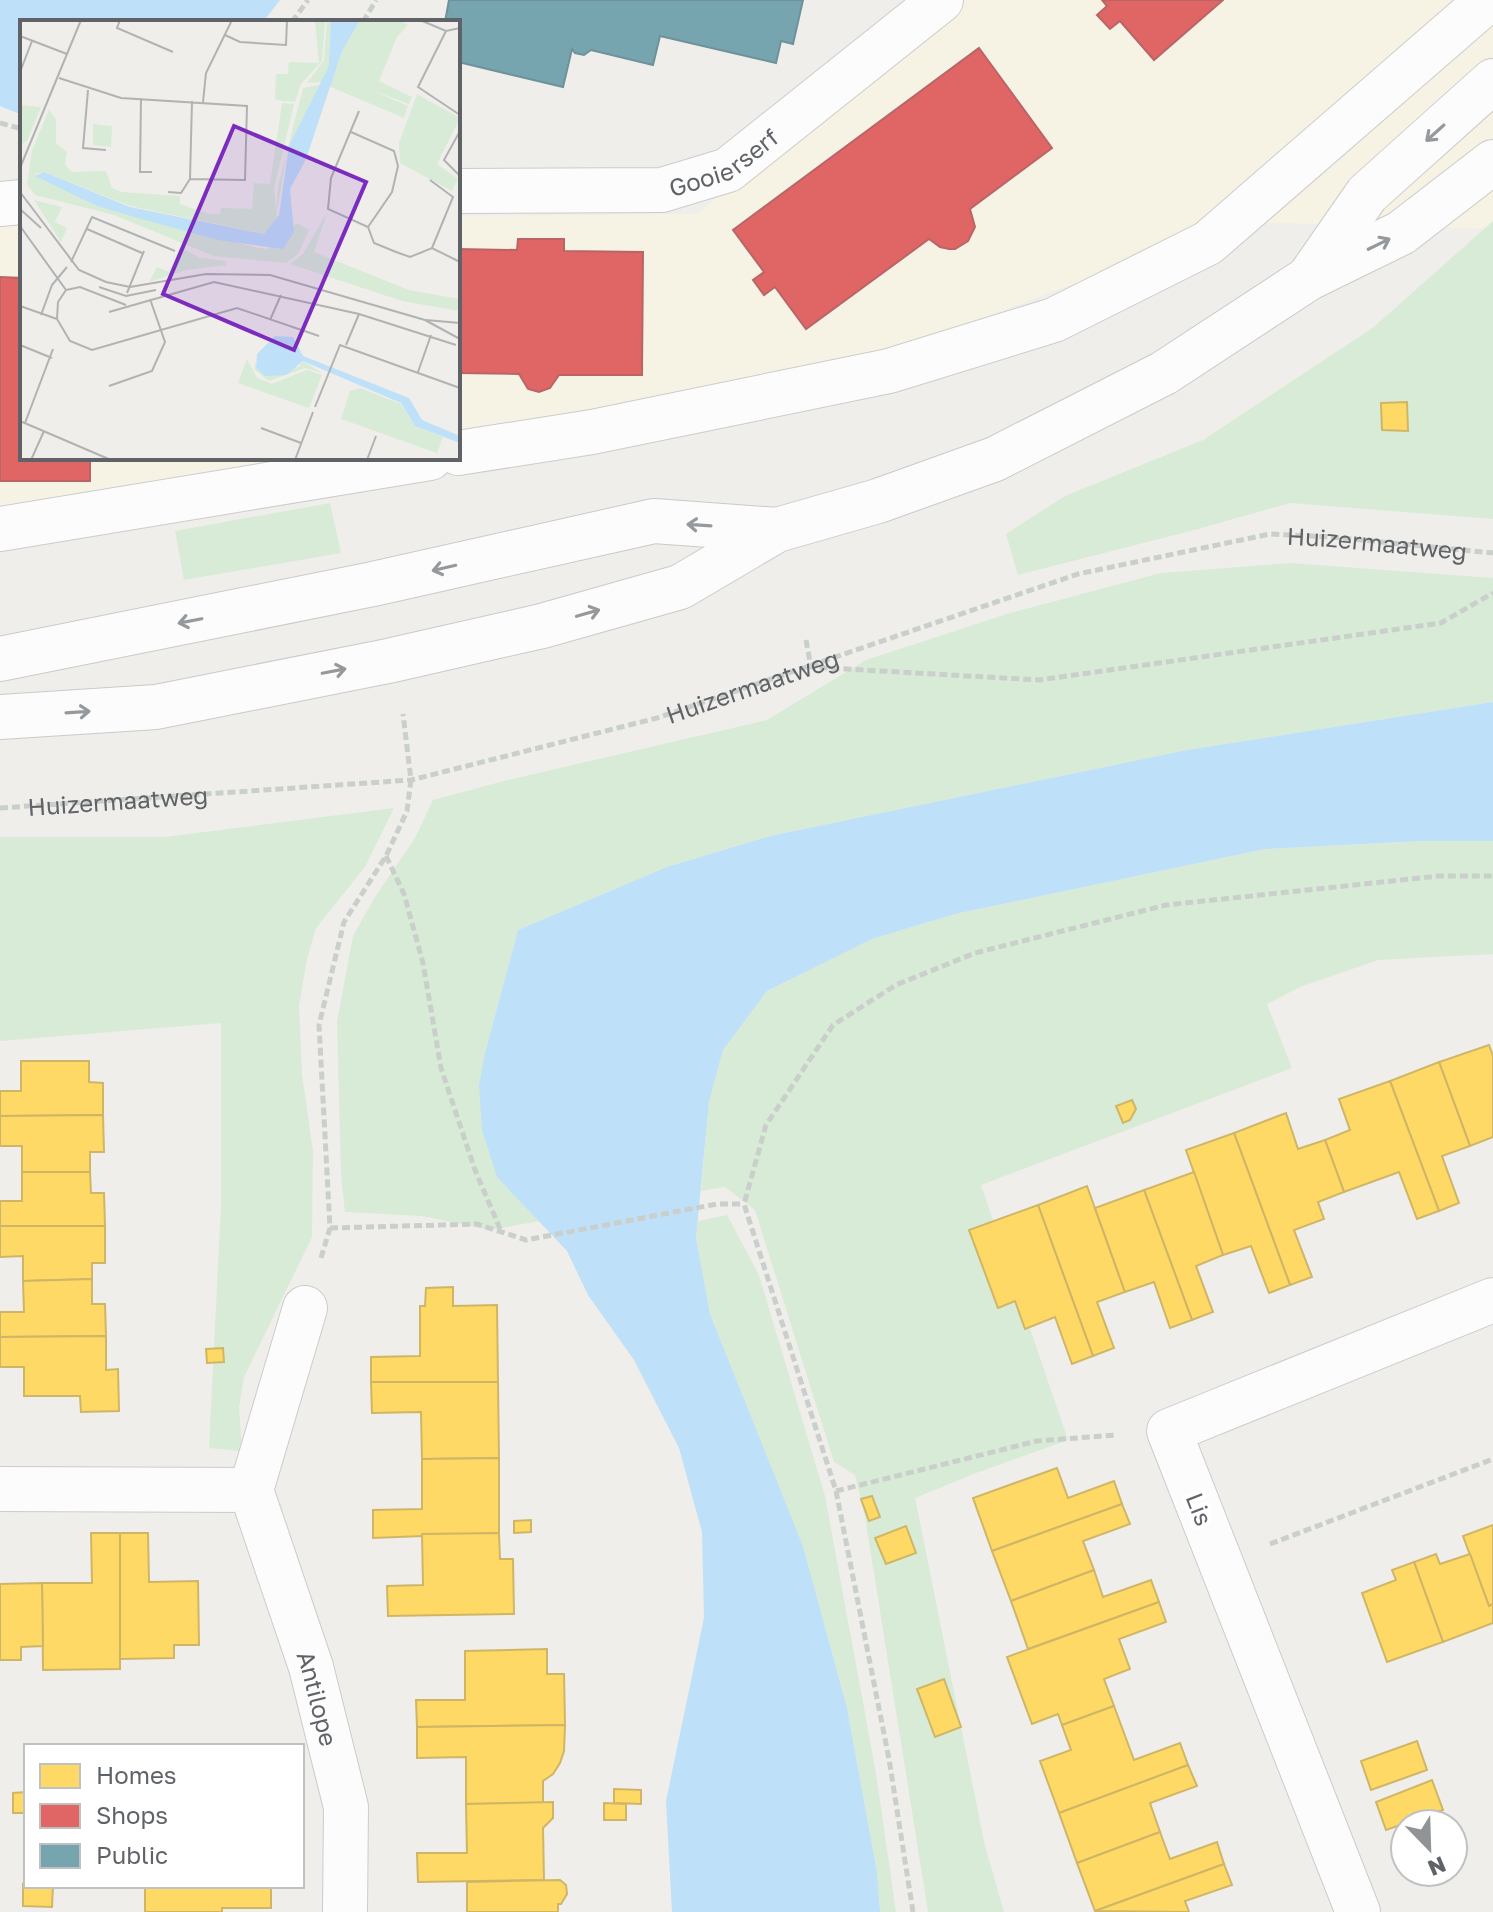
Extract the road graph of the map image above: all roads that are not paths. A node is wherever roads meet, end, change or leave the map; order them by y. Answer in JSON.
{"nodes":[{"id":1,"x":941,"y":0,"type":"edge"},
{"id":2,"x":1488,"y":0,"type":"edge"},
{"id":3,"x":1493,"y":81,"type":"edge"},
{"id":4,"x":1493,"y":162,"type":"edge"},
{"id":5,"x":460,"y":191,"type":"edge"},
{"id":6,"x":20,"y":202,"type":"edge"},
{"id":7,"x":0,"y":204,"type":"edge"},
{"id":8,"x":1309,"y":278,"type":"junction"},
{"id":9,"x":460,"y":453,"type":"edge"},
{"id":10,"x":403,"y":460,"type":"edge"},
{"id":11,"x":350,"y":464,"type":"edge"},
{"id":12,"x":0,"y":529,"type":"edge"},
{"id":13,"x":777,"y":530,"type":"junction"},
{"id":14,"x":0,"y":659,"type":"edge"},
{"id":15,"x":0,"y":717,"type":"edge"},
{"id":16,"x":1493,"y":1300,"type":"edge"},
{"id":17,"x":305,"y":1308,"type":"road end"},
{"id":18,"x":0,"y":1489,"type":"edge"},
{"id":19,"x":251,"y":1490,"type":"junction"},
{"id":20,"x":345,"y":1912,"type":"edge"},
{"id":21,"x":1358,"y":1912,"type":"edge"}],
"edges":[{"from":1,"to":5,"type":"street","name":"Gooierserf"},
{"from":2,"to":9,"type":"street"},
{"from":3,"to":8,"type":"street","one_way":true},
{"from":8,"to":4,"type":"street","one_way":true},
{"from":6,"to":7,"type":"street"},
{"from":8,"to":13,"type":"street"},
{"from":10,"to":11,"type":"street"},
{"from":11,"to":12,"type":"street"},
{"from":13,"to":14,"type":"street","one_way":true},
{"from":15,"to":13,"type":"street","one_way":true},
{"from":16,"to":21,"type":"street","name":"Lis"},
{"from":17,"to":19,"type":"street"},
{"from":18,"to":19,"type":"street"},
{"from":19,"to":20,"type":"street","name":"Antilope"}]}
